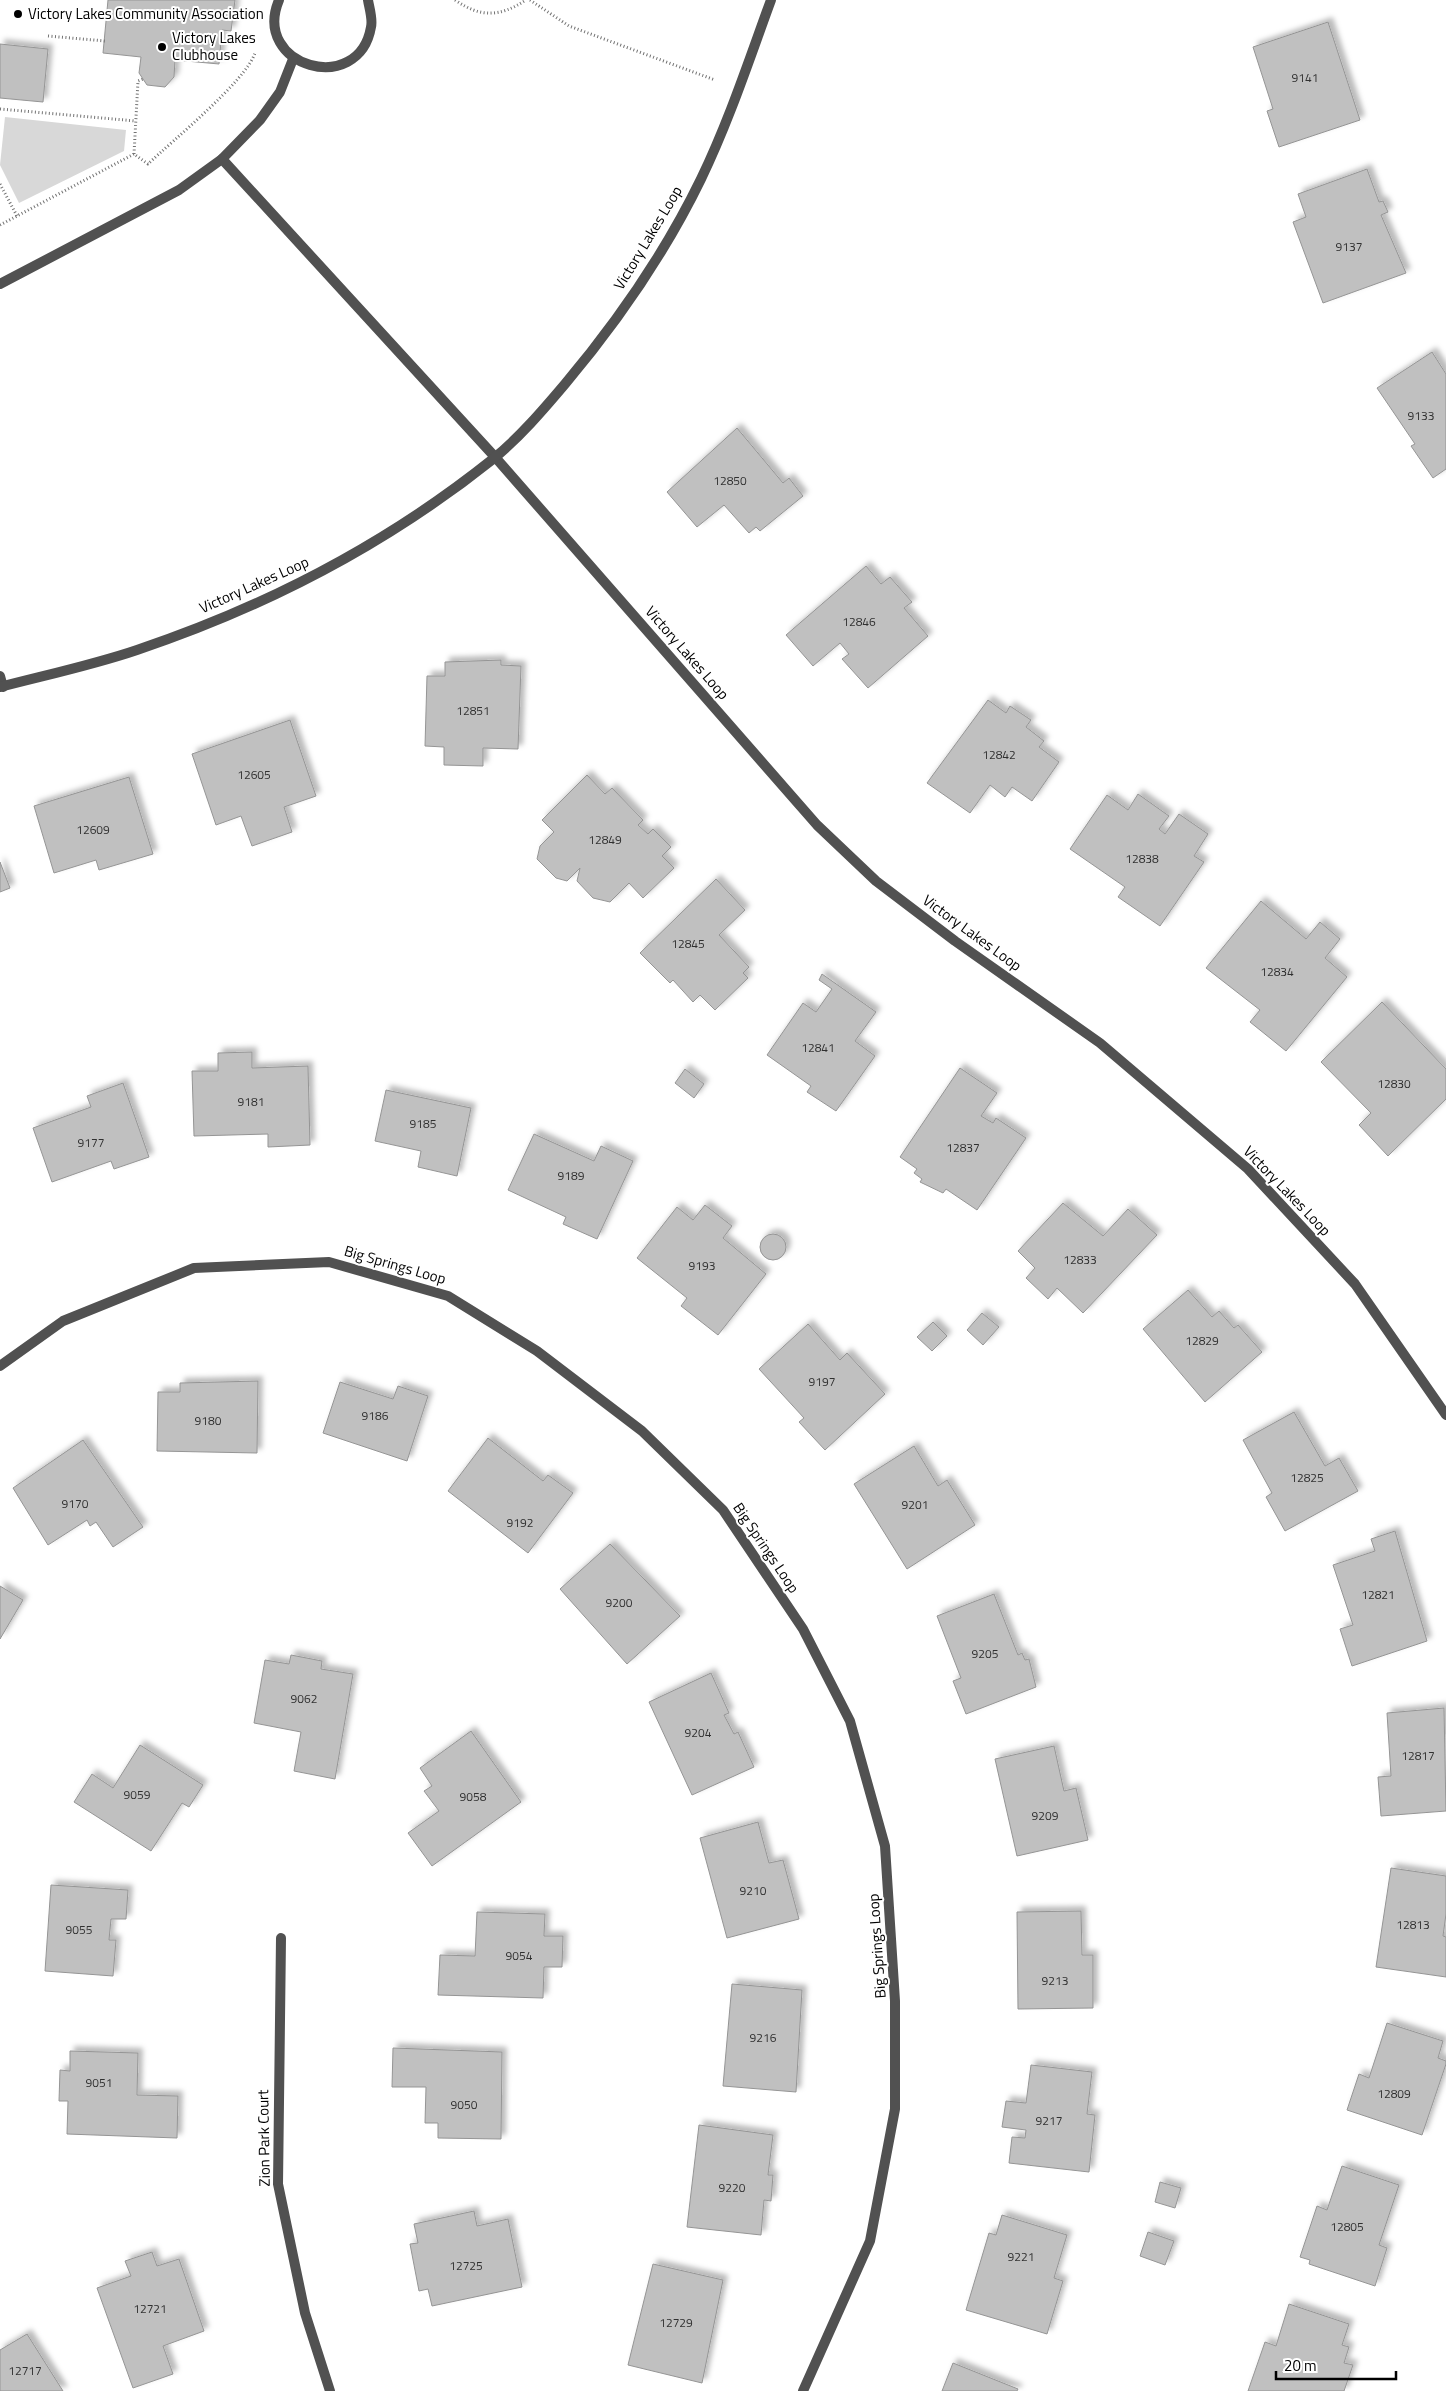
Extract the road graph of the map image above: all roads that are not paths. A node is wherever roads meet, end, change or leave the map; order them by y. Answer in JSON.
{"nodes":[{"id":1,"x":279,"y":0,"type":"edge"},
{"id":2,"x":368,"y":0,"type":"edge"},
{"id":3,"x":771,"y":0,"type":"edge"},
{"id":4,"x":293,"y":59,"type":"junction"},
{"id":5,"x":222,"y":160,"type":"junction"},
{"id":6,"x":0,"y":284,"type":"edge"},
{"id":7,"x":495,"y":457,"type":"junction"},
{"id":8,"x":1,"y":683,"type":"edge"},
{"id":9,"x":0,"y":1366,"type":"edge"},
{"id":10,"x":1446,"y":1415,"type":"edge"},
{"id":11,"x":281,"y":1938,"type":"dead end"},
{"id":12,"x":330,"y":2391,"type":"edge"},
{"id":13,"x":803,"y":2391,"type":"edge"}],
"edges":[{"from":1,"to":4,"type":"street"},
{"from":2,"to":4,"type":"street"},
{"from":3,"to":7,"type":"street","name":"Victory Lakes Loop"},
{"from":4,"to":5,"type":"street"},
{"from":5,"to":6,"type":"street"},
{"from":5,"to":7,"type":"street"},
{"from":7,"to":8,"type":"street","name":"Victory Lakes Loop"},
{"from":7,"to":10,"type":"street","name":"Victory Lakes Loop"},
{"from":9,"to":13,"type":"street","name":"Big Springs Loop"},
{"from":11,"to":12,"type":"street","name":"Zion Park Court"}]}
